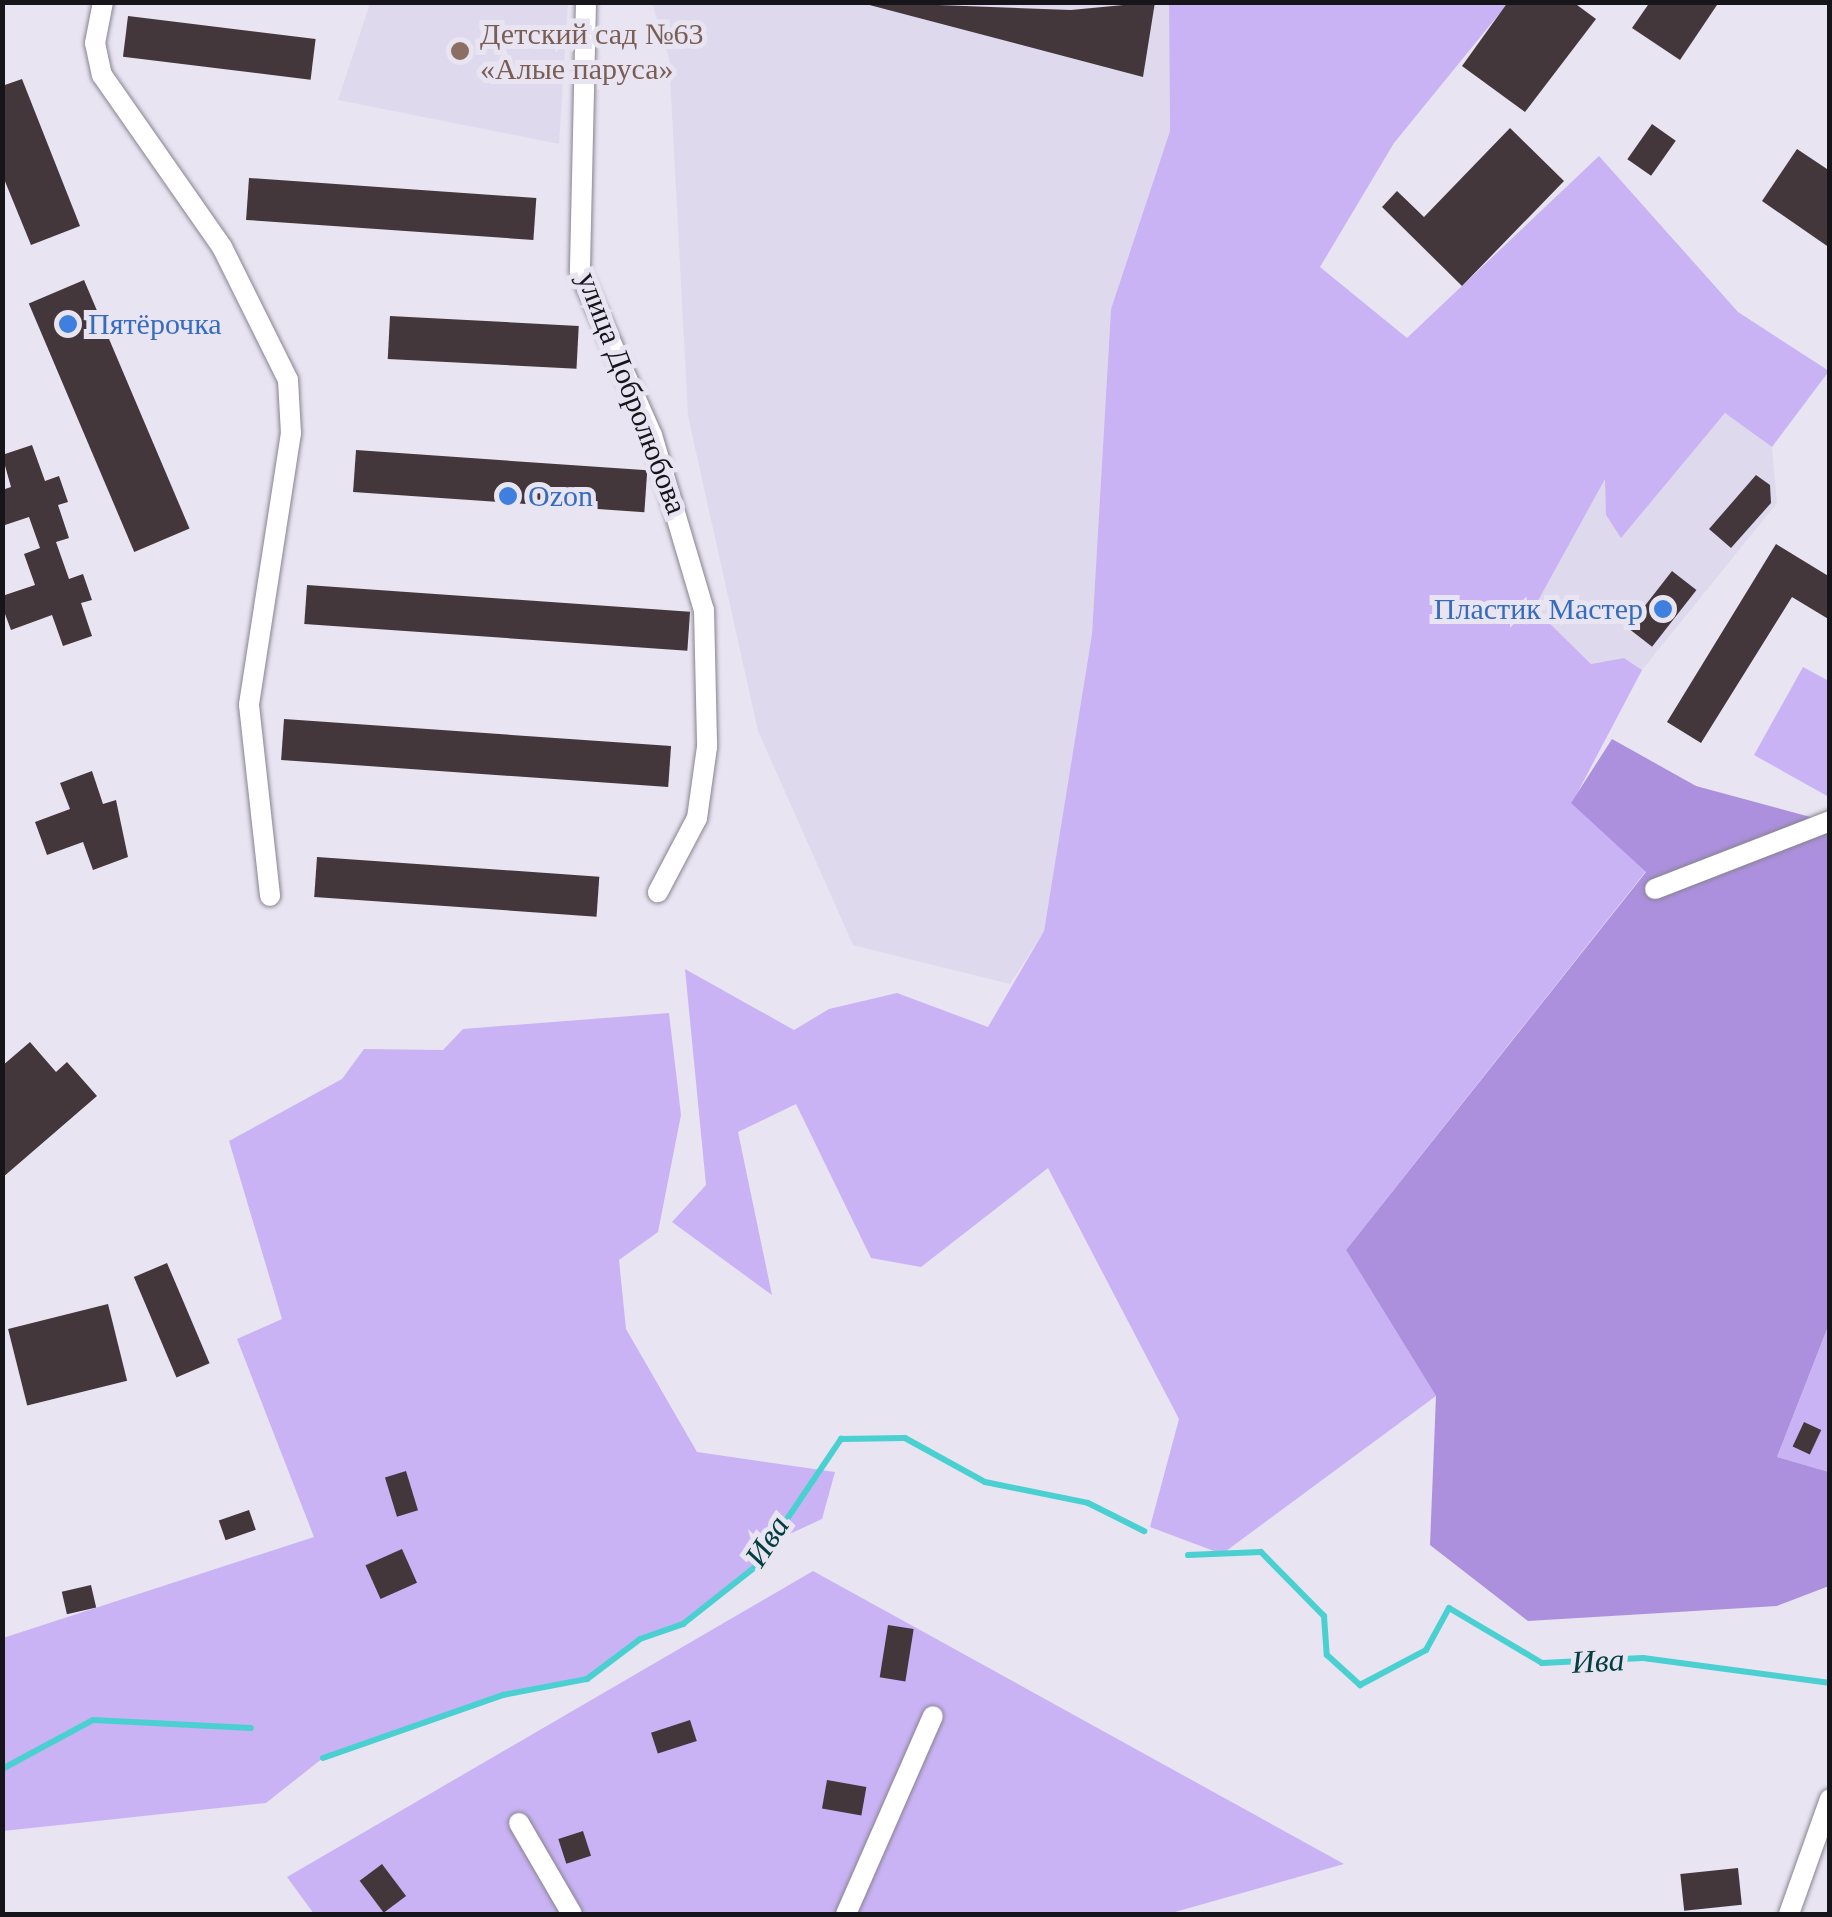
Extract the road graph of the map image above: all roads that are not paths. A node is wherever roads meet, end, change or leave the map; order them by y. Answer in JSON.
{"nodes":[{"id":1,"x":103,"y":2,"type":"edge"},
{"id":2,"x":586,"y":2,"type":"edge"},
{"id":3,"x":1830,"y":821,"type":"edge"},
{"id":4,"x":1655,"y":889,"type":"dead end"},
{"id":5,"x":658,"y":892,"type":"dead end"},
{"id":6,"x":270,"y":896,"type":"dead end"},
{"id":7,"x":933,"y":1716,"type":"dead end"},
{"id":8,"x":1829,"y":1802,"type":"edge"},
{"id":9,"x":519,"y":1823,"type":"dead end"},
{"id":10,"x":572,"y":1914,"type":"edge"},
{"id":11,"x":846,"y":1914,"type":"edge"},
{"id":12,"x":1789,"y":1914,"type":"edge"}],
"edges":[{"from":1,"to":6,"type":"street"},
{"from":2,"to":5,"type":"street","name":"улица Добролюбова"},
{"from":3,"to":4,"type":"street"},
{"from":7,"to":11,"type":"street"},
{"from":8,"to":12,"type":"street"},
{"from":9,"to":10,"type":"street"}]}
